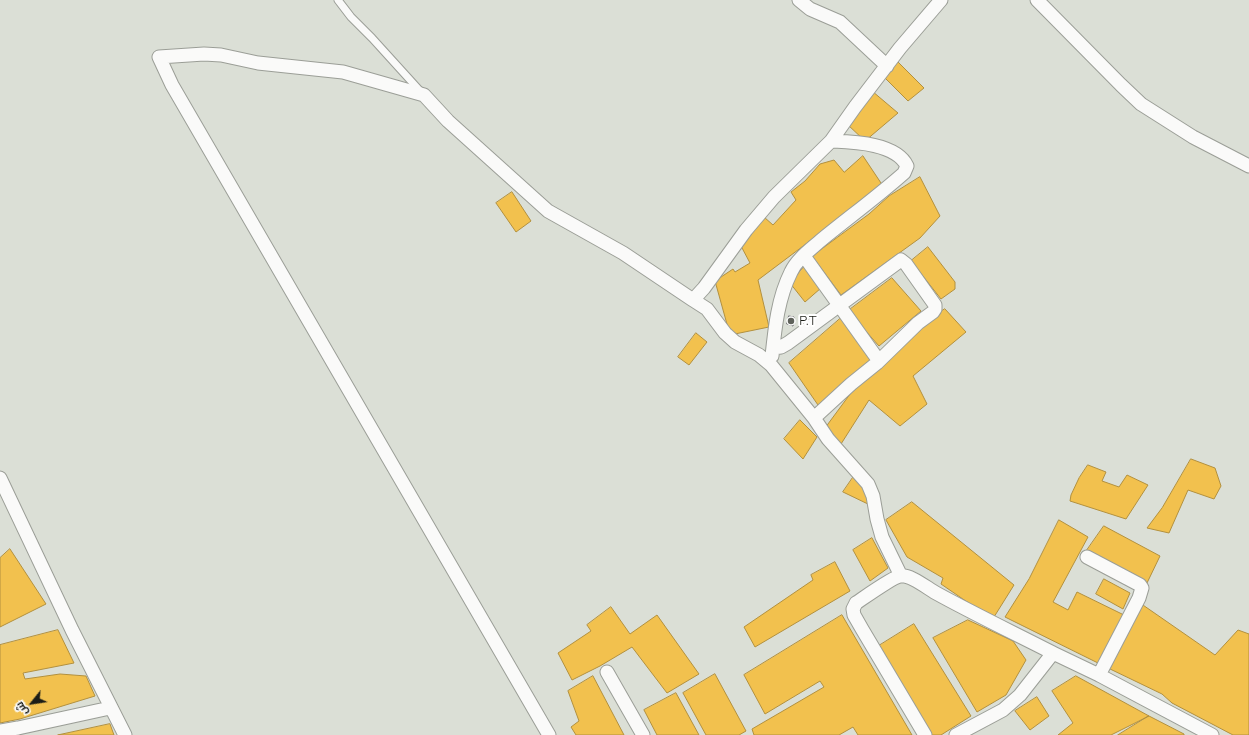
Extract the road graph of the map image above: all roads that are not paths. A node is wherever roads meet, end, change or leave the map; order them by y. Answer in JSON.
{"nodes":[{"id":1,"x":338,"y":0,"type":"edge"},
{"id":2,"x":799,"y":0,"type":"edge"},
{"id":3,"x":941,"y":0,"type":"edge"},
{"id":4,"x":1037,"y":0,"type":"edge"},
{"id":5,"x":887,"y":66,"type":"junction"},
{"id":6,"x":424,"y":95,"type":"junction"},
{"id":7,"x":831,"y":141,"type":"junction"},
{"id":8,"x":1249,"y":166,"type":"edge"},
{"id":9,"x":804,"y":256,"type":"junction"},
{"id":10,"x":693,"y":300,"type":"junction"},
{"id":11,"x":840,"y":305,"type":"junction"},
{"id":12,"x":773,"y":348,"type":"junction"},
{"id":13,"x":879,"y":361,"type":"junction"},
{"id":14,"x":771,"y":365,"type":"junction"},
{"id":15,"x":814,"y":418,"type":"junction"},
{"id":16,"x":0,"y":478,"type":"edge"},
{"id":17,"x":1087,"y":557,"type":"dead end"},
{"id":18,"x":901,"y":576,"type":"junction"},
{"id":19,"x":1053,"y":653,"type":"junction"},
{"id":20,"x":607,"y":672,"type":"dead end"},
{"id":21,"x":1099,"y":675,"type":"junction"},
{"id":22,"x":110,"y":708,"type":"junction"},
{"id":23,"x":0,"y":731,"type":"edge"},
{"id":24,"x":125,"y":735,"type":"edge"},
{"id":25,"x":549,"y":735,"type":"edge"},
{"id":26,"x":643,"y":735,"type":"edge"},
{"id":27,"x":925,"y":735,"type":"edge"},
{"id":28,"x":956,"y":735,"type":"edge"},
{"id":29,"x":1212,"y":735,"type":"edge"}],
"edges":[{"from":1,"to":6,"type":"lane"},
{"from":2,"to":5,"type":"street"},
{"from":3,"to":5,"type":"street"},
{"from":4,"to":8,"type":"street"},
{"from":5,"to":7,"type":"street"},
{"from":6,"to":10,"type":"street"},
{"from":6,"to":25,"type":"street"},
{"from":7,"to":9,"type":"street"},
{"from":7,"to":10,"type":"street"},
{"from":9,"to":11,"type":"street"},
{"from":9,"to":12,"type":"street"},
{"from":10,"to":14,"type":"street"},
{"from":11,"to":12,"type":"street"},
{"from":11,"to":13,"type":"street"},
{"from":11,"to":13,"type":"street"},
{"from":12,"to":14,"type":"street"},
{"from":13,"to":15,"type":"street"},
{"from":14,"to":15,"type":"street"},
{"from":15,"to":18,"type":"street"},
{"from":16,"to":22,"type":"street"},
{"from":17,"to":21,"type":"street"},
{"from":18,"to":19,"type":"street"},
{"from":18,"to":27,"type":"street"},
{"from":19,"to":21,"type":"street"},
{"from":19,"to":28,"type":"street"},
{"from":20,"to":26,"type":"street"},
{"from":21,"to":29,"type":"street"},
{"from":22,"to":23,"type":"street"},
{"from":22,"to":24,"type":"street"}]}
